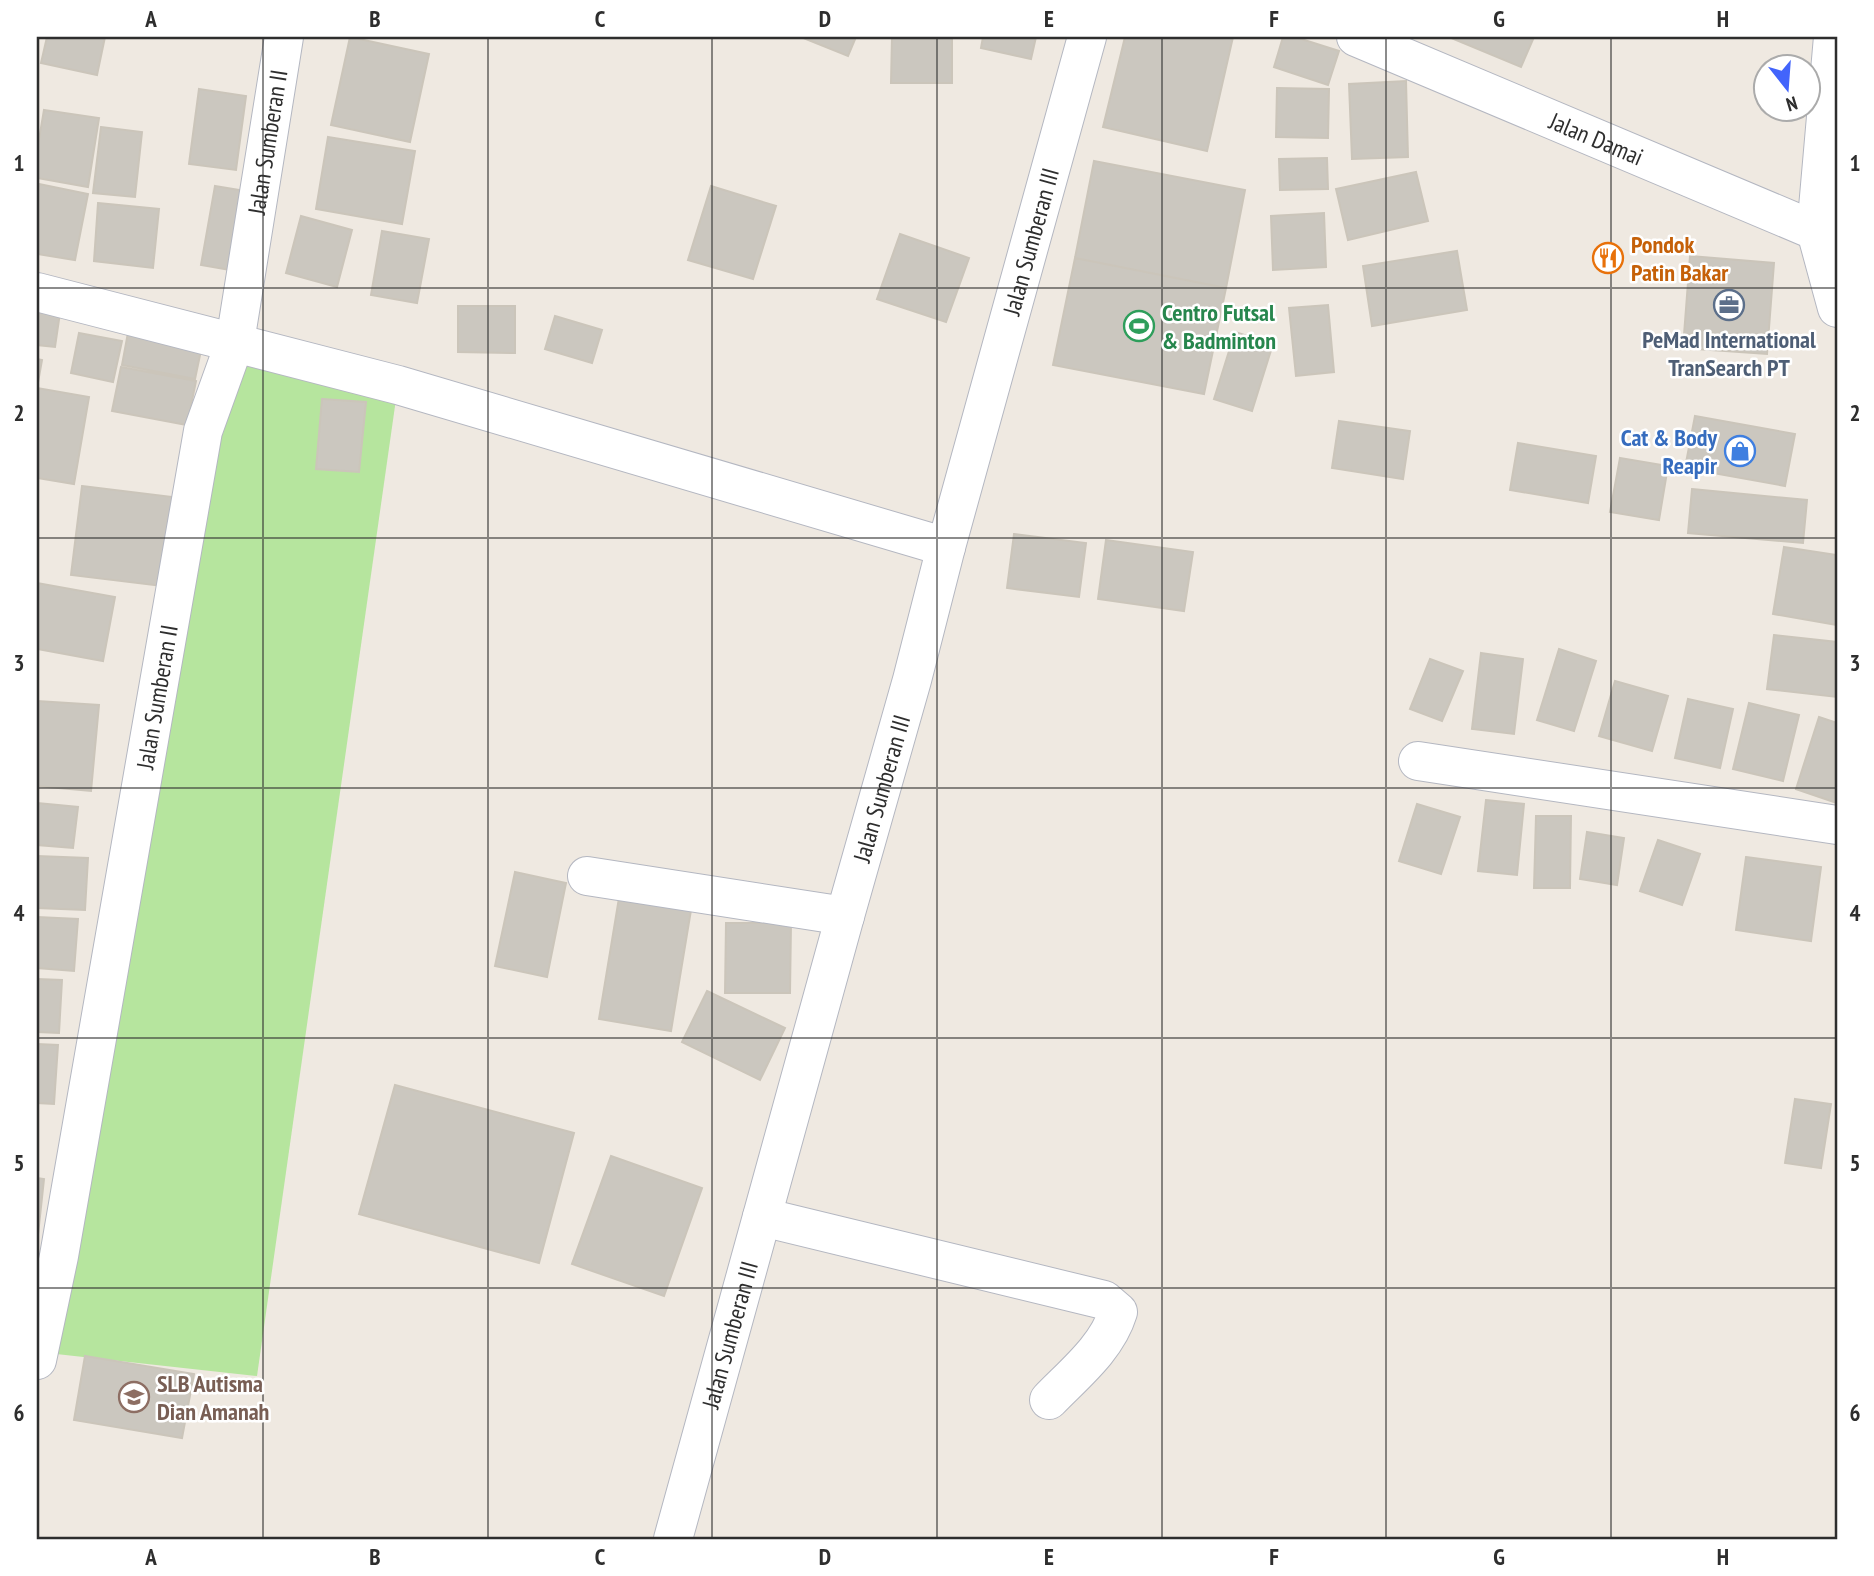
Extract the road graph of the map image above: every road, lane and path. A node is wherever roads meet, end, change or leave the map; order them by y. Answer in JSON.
{"nodes":[{"id":1,"x":284,"y":37,"type":"edge"},
{"id":2,"x":1087,"y":37,"type":"edge"},
{"id":3,"x":1356,"y":37,"type":"edge"},
{"id":4,"x":1833,"y":37,"type":"edge"},
{"id":5,"x":1826,"y":230,"type":"edge"},
{"id":6,"x":37,"y":292,"type":"edge"},
{"id":7,"x":1837,"y":308,"type":"edge"},
{"id":8,"x":235,"y":342,"type":"junction"},
{"id":9,"x":946,"y":547,"type":"junction"},
{"id":10,"x":1418,"y":761,"type":"dead end"},
{"id":11,"x":1837,"y":825,"type":"edge"},
{"id":12,"x":587,"y":876,"type":"dead end"},
{"id":13,"x":845,"y":916,"type":"junction"},
{"id":14,"x":762,"y":1217,"type":"junction"},
{"id":15,"x":48,"y":1256,"type":"edge"},
{"id":16,"x":37,"y":1360,"type":"edge"},
{"id":17,"x":1048,"y":1400,"type":"dead end"},
{"id":18,"x":673,"y":1539,"type":"edge"}],
"edges":[{"from":1,"to":8,"type":"street","name":"Jalan Sumberan II"},
{"from":2,"to":9,"type":"street","name":"Jalan Sumberan III"},
{"from":3,"to":5,"type":"street","name":"Jalan Damai"},
{"from":4,"to":5,"type":"street"},
{"from":5,"to":7,"type":"street"},
{"from":6,"to":8,"type":"street"},
{"from":8,"to":9,"type":"street"},
{"from":8,"to":15,"type":"street","name":"Jalan Sumberan II"},
{"from":9,"to":13,"type":"street","name":"Jalan Sumberan III"},
{"from":10,"to":11,"type":"street"},
{"from":12,"to":13,"type":"street"},
{"from":13,"to":14,"type":"street","name":"Jalan Sumberan III"},
{"from":14,"to":17,"type":"street"},
{"from":14,"to":18,"type":"street","name":"Jalan Sumberan III"},
{"from":15,"to":16,"type":"street","name":"Jalan Sumberan II"}]}
